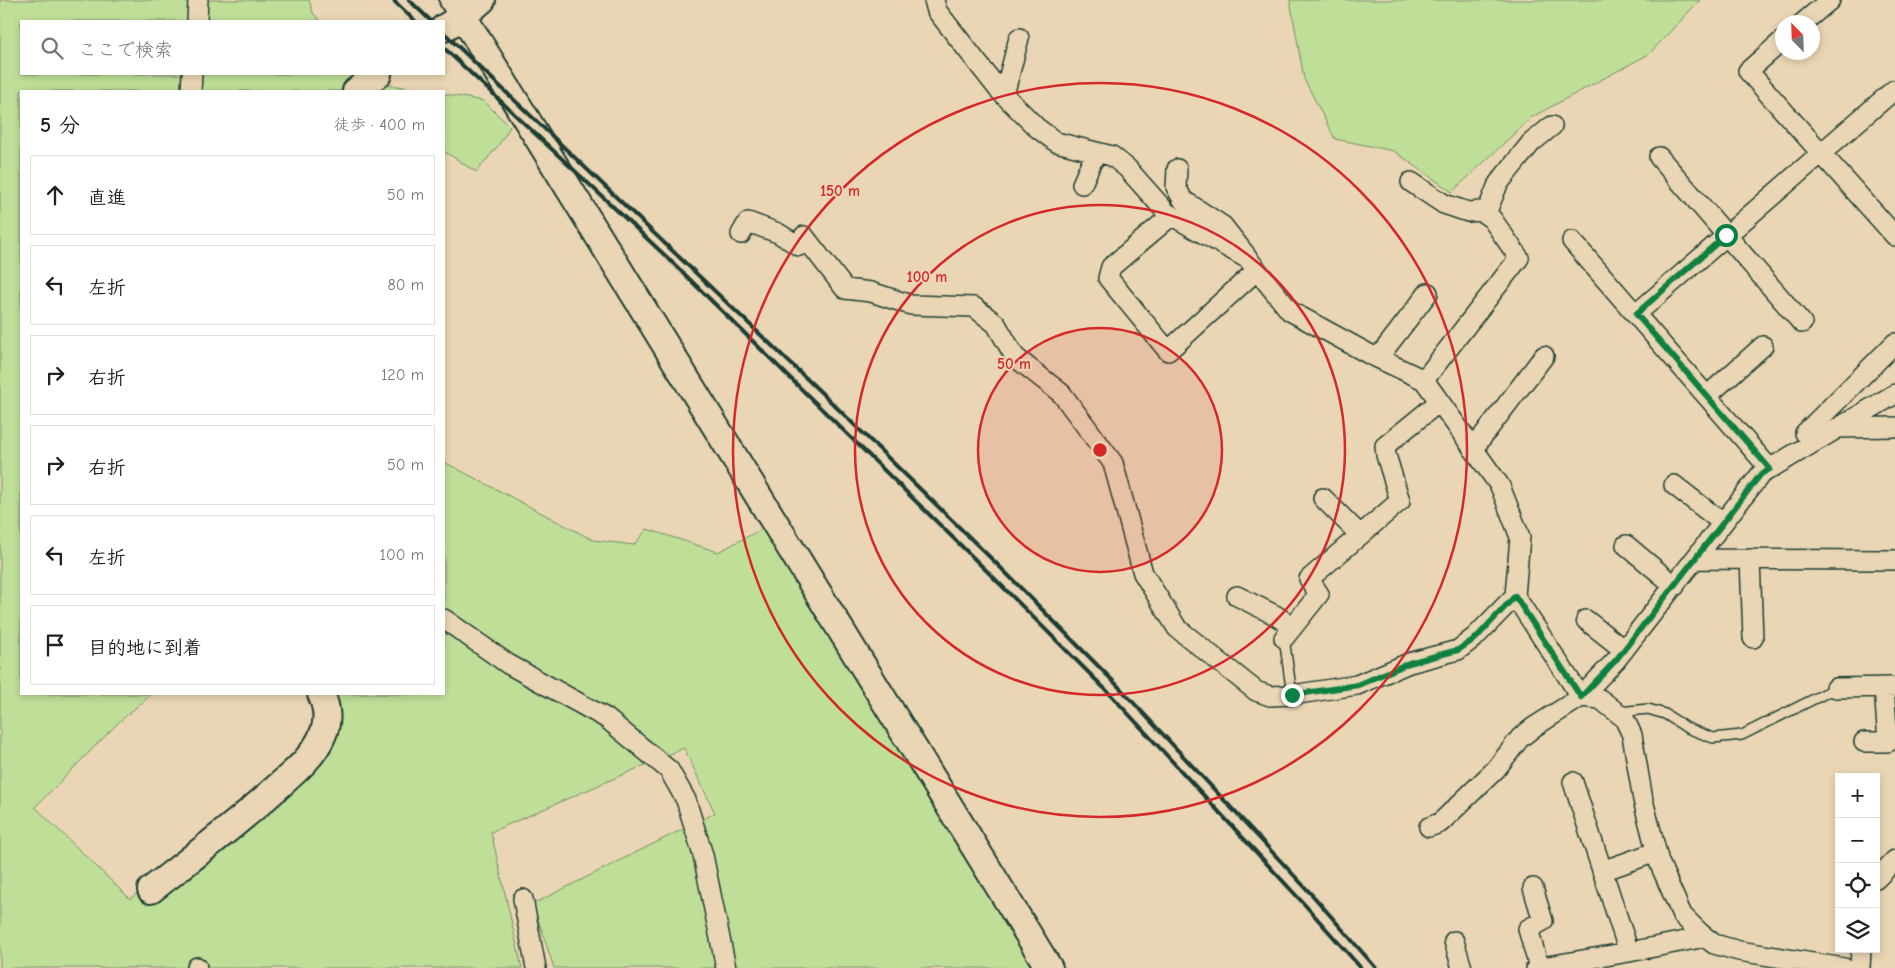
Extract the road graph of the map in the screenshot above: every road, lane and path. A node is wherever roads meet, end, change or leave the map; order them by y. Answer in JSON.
{"nodes":[{"id":1,"x":198,"y":0,"type":"edge"},
{"id":2,"x":934,"y":0,"type":"edge"},
{"id":3,"x":1830,"y":0,"type":"edge"},
{"id":4,"x":461,"y":11,"type":"edge"},
{"id":5,"x":1812,"y":15,"type":"edge"},
{"id":6,"x":196,"y":20,"type":"edge"},
{"id":7,"x":1019,"y":38,"type":"dead end"},
{"id":8,"x":1775,"y":47,"type":"edge"},
{"id":9,"x":192,"y":75,"type":"edge"},
{"id":10,"x":377,"y":75,"type":"edge"},
{"id":11,"x":191,"y":90,"type":"edge"},
{"id":12,"x":357,"y":90,"type":"edge"},
{"id":13,"x":1894,"y":90,"type":"dead end"},
{"id":14,"x":1004,"y":95,"type":"junction"},
{"id":15,"x":1552,"y":126,"type":"dead end"},
{"id":16,"x":1096,"y":152,"type":"junction"},
{"id":17,"x":1821,"y":153,"type":"junction"},
{"id":18,"x":1659,"y":157,"type":"dead end"},
{"id":19,"x":1177,"y":169,"type":"dead end"},
{"id":20,"x":1412,"y":182,"type":"dead end"},
{"id":21,"x":1082,"y":184,"type":"dead end"},
{"id":22,"x":1486,"y":214,"type":"junction"},
{"id":23,"x":1171,"y":216,"type":"junction"},
{"id":24,"x":741,"y":234,"type":"dead end"},
{"id":25,"x":1726,"y":235,"type":"junction"},
{"id":26,"x":1895,"y":236,"type":"edge"},
{"id":27,"x":1572,"y":241,"type":"dead end"},
{"id":28,"x":1253,"y":265,"type":"junction"},
{"id":29,"x":1428,"y":293,"type":"dead end"},
{"id":30,"x":1636,"y":314,"type":"junction"},
{"id":31,"x":1802,"y":323,"type":"dead end"},
{"id":32,"x":1895,"y":342,"type":"edge"},
{"id":33,"x":1764,"y":346,"type":"dead end"},
{"id":34,"x":1544,"y":356,"type":"dead end"},
{"id":35,"x":1378,"y":358,"type":"junction"},
{"id":36,"x":1424,"y":380,"type":"junction"},
{"id":37,"x":1895,"y":394,"type":"edge"},
{"id":38,"x":1707,"y":396,"type":"junction"},
{"id":39,"x":1439,"y":402,"type":"junction"},
{"id":40,"x":1895,"y":427,"type":"edge"},
{"id":41,"x":1836,"y":428,"type":"junction"},
{"id":42,"x":1802,"y":436,"type":"junction"},
{"id":43,"x":1473,"y":450,"type":"junction"},
{"id":44,"x":1770,"y":469,"type":"junction"},
{"id":45,"x":1674,"y":484,"type":"dead end"},
{"id":46,"x":1323,"y":498,"type":"dead end"},
{"id":47,"x":1723,"y":523,"type":"junction"},
{"id":48,"x":1360,"y":535,"type":"junction"},
{"id":49,"x":1626,"y":544,"type":"dead end"},
{"id":50,"x":1696,"y":559,"type":"junction"},
{"id":51,"x":1750,"y":559,"type":"junction"},
{"id":52,"x":1895,"y":560,"type":"edge"},
{"id":53,"x":1675,"y":586,"type":"junction"},
{"id":54,"x":1237,"y":596,"type":"dead end"},
{"id":55,"x":1515,"y":596,"type":"junction"},
{"id":56,"x":445,"y":620,"type":"edge"},
{"id":57,"x":1586,"y":620,"type":"dead end"},
{"id":58,"x":1288,"y":633,"type":"junction"},
{"id":59,"x":1753,"y":638,"type":"dead end"},
{"id":60,"x":1624,"y":650,"type":"junction"},
{"id":61,"x":1890,"y":687,"type":"edge"},
{"id":62,"x":1836,"y":688,"type":"joint"},
{"id":63,"x":321,"y":695,"type":"edge"},
{"id":64,"x":1292,"y":695,"type":"junction"},
{"id":65,"x":1581,"y":697,"type":"junction"},
{"id":66,"x":1616,"y":712,"type":"junction"},
{"id":67,"x":1864,"y":742,"type":"dead end"},
{"id":68,"x":1891,"y":743,"type":"edge"},
{"id":69,"x":1572,"y":782,"type":"dead end"},
{"id":70,"x":1429,"y":827,"type":"dead end"},
{"id":71,"x":1656,"y":852,"type":"junction"},
{"id":72,"x":1895,"y":860,"type":"edge"},
{"id":73,"x":1602,"y":871,"type":"junction"},
{"id":74,"x":1880,"y":875,"type":"edge"},
{"id":75,"x":1533,"y":888,"type":"dead end"},
{"id":76,"x":152,"y":890,"type":"dead end"},
{"id":77,"x":523,"y":899,"type":"dead end"},
{"id":78,"x":1705,"y":937,"type":"junction"},
{"id":79,"x":1454,"y":940,"type":"dead end"},
{"id":80,"x":1629,"y":952,"type":"junction"},
{"id":81,"x":1861,"y":953,"type":"edge"},
{"id":82,"x":1736,"y":960,"type":"edge"},
{"id":83,"x":536,"y":968,"type":"edge"},
{"id":84,"x":726,"y":968,"type":"edge"},
{"id":85,"x":1049,"y":968,"type":"edge"},
{"id":86,"x":1462,"y":968,"type":"edge"},
{"id":87,"x":1538,"y":968,"type":"edge"},
{"id":88,"x":1844,"y":968,"type":"edge"},
{"id":89,"x":1860,"y":968,"type":"edge"}],
"edges":[{"from":1,"to":6,"type":"street"},
{"from":2,"to":14,"type":"street"},
{"from":3,"to":5,"type":"street"},
{"from":4,"to":85,"type":"street"},
{"from":7,"to":14,"type":"street"},
{"from":8,"to":17,"type":"street"},
{"from":9,"to":11,"type":"street"},
{"from":10,"to":12,"type":"street"},
{"from":13,"to":17,"type":"street"},
{"from":14,"to":16,"type":"street"},
{"from":15,"to":22,"type":"street"},
{"from":16,"to":21,"type":"street"},
{"from":16,"to":23,"type":"street"},
{"from":17,"to":25,"type":"street"},
{"from":17,"to":26,"type":"street"},
{"from":18,"to":25,"type":"street"},
{"from":19,"to":28,"type":"street"},
{"from":20,"to":22,"type":"street"},
{"from":22,"to":36,"type":"street"},
{"from":23,"to":28,"type":"street"},
{"from":23,"to":28,"type":"street"},
{"from":24,"to":64,"type":"street"},
{"from":25,"to":30,"type":"street"},
{"from":25,"to":31,"type":"street"},
{"from":27,"to":30,"type":"street"},
{"from":28,"to":35,"type":"street"},
{"from":29,"to":35,"type":"street"},
{"from":30,"to":38,"type":"street"},
{"from":32,"to":42,"type":"street"},
{"from":33,"to":38,"type":"street"},
{"from":34,"to":43,"type":"street"},
{"from":35,"to":36,"type":"street"},
{"from":36,"to":39,"type":"street"},
{"from":37,"to":41,"type":"street"},
{"from":38,"to":44,"type":"street"},
{"from":39,"to":43,"type":"street"},
{"from":39,"to":48,"type":"street"},
{"from":40,"to":41,"type":"street"},
{"from":41,"to":42,"type":"street"},
{"from":42,"to":44,"type":"street"},
{"from":43,"to":55,"type":"street"},
{"from":44,"to":47,"type":"street"},
{"from":45,"to":47,"type":"street"},
{"from":46,"to":48,"type":"street"},
{"from":47,"to":50,"type":"street"},
{"from":48,"to":58,"type":"street"},
{"from":49,"to":53,"type":"street"},
{"from":50,"to":51,"type":"street"},
{"from":50,"to":53,"type":"street"},
{"from":51,"to":52,"type":"street"},
{"from":51,"to":59,"type":"street"},
{"from":53,"to":60,"type":"street"},
{"from":54,"to":58,"type":"street"},
{"from":55,"to":64,"type":"street"},
{"from":55,"to":65,"type":"street"},
{"from":56,"to":84,"type":"street"},
{"from":57,"to":60,"type":"street"},
{"from":58,"to":64,"type":"lane"},
{"from":60,"to":65,"type":"street"},
{"from":61,"to":62,"type":"street"},
{"from":61,"to":68,"type":"street"},
{"from":62,"to":66,"type":"lane"},
{"from":63,"to":76,"type":"street"},
{"from":65,"to":66,"type":"street"},
{"from":65,"to":70,"type":"street"},
{"from":66,"to":71,"type":"street"},
{"from":67,"to":68,"type":"street"},
{"from":69,"to":73,"type":"street"},
{"from":71,"to":73,"type":"street"},
{"from":71,"to":78,"type":"street"},
{"from":72,"to":74,"type":"street"},
{"from":73,"to":80,"type":"street"},
{"from":75,"to":87,"type":"street"},
{"from":77,"to":83,"type":"street"},
{"from":78,"to":80,"type":"street"},
{"from":78,"to":82,"type":"street"},
{"from":79,"to":86,"type":"street"},
{"from":80,"to":87,"type":"street"},
{"from":81,"to":89,"type":"street"},
{"from":82,"to":88,"type":"street"}]}
